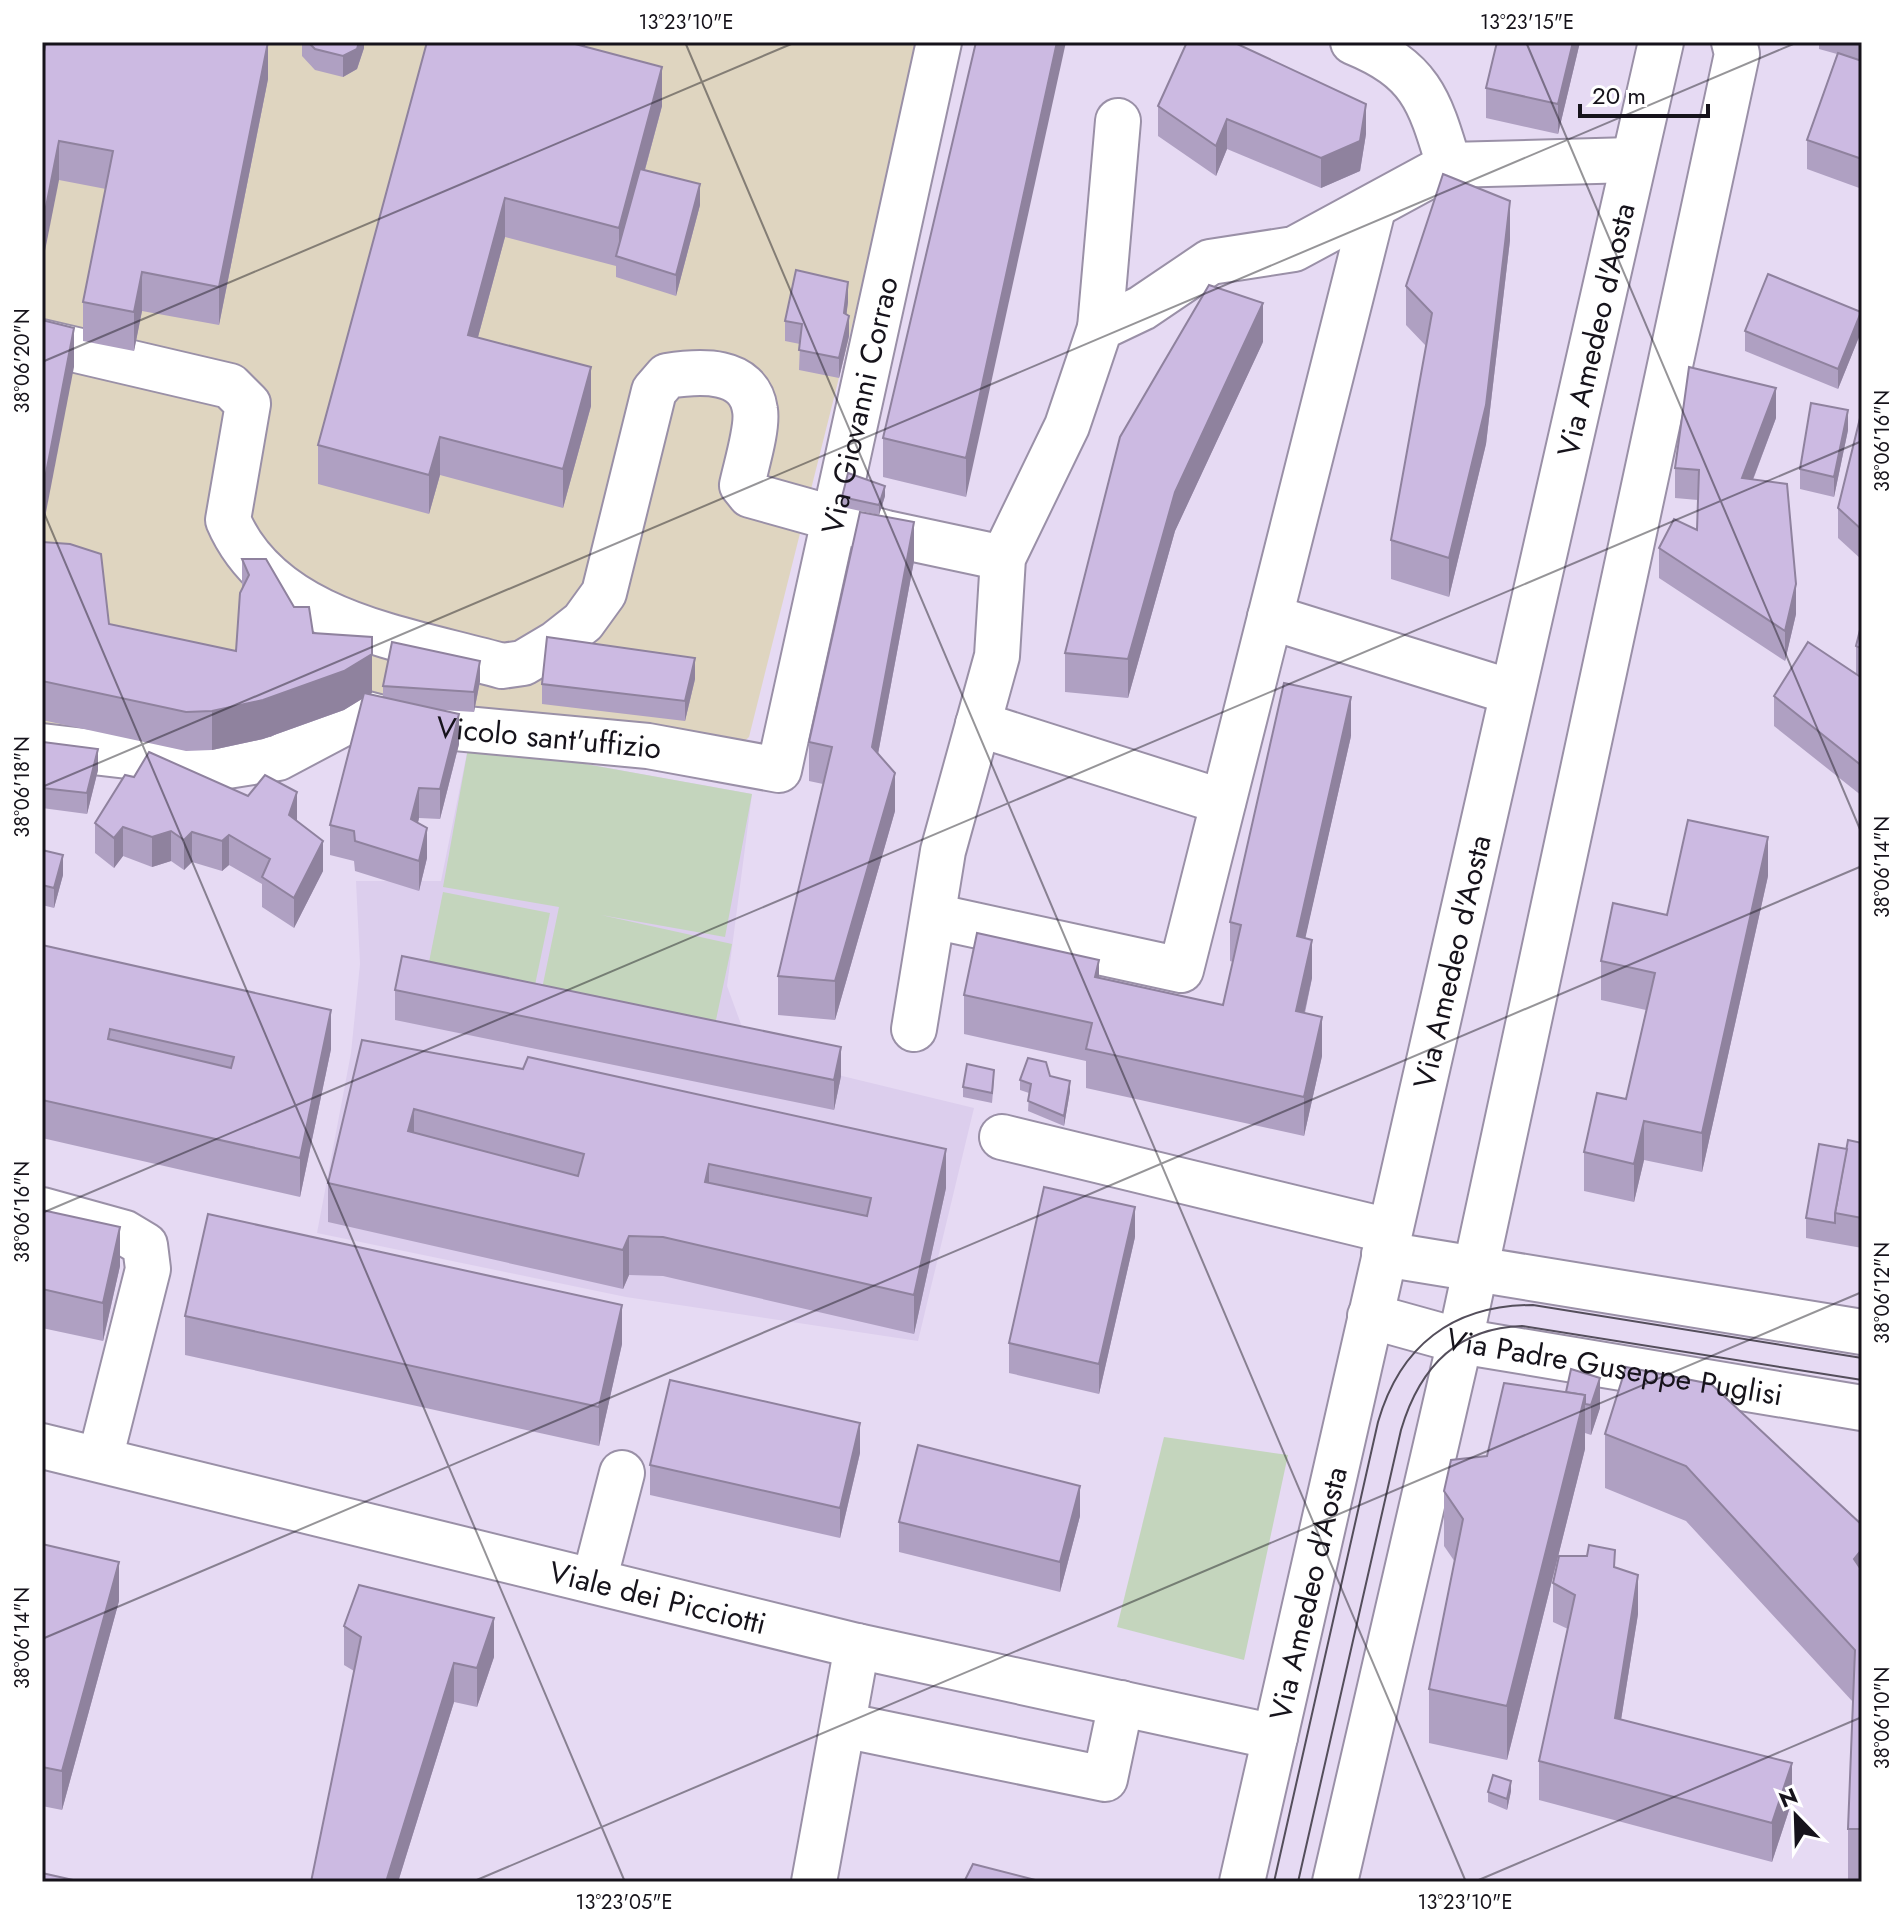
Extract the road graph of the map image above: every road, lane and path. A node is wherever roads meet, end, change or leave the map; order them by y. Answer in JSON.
{"nodes":[{"id":1,"x":939,"y":42,"type":"edge"},
{"id":2,"x":1353,"y":42,"type":"edge"},
{"id":3,"x":1661,"y":42,"type":"edge"},
{"id":4,"x":1734,"y":42,"type":"edge"},
{"id":5,"x":1118,"y":121,"type":"dead end"},
{"id":6,"x":1632,"y":160,"type":"junction"},
{"id":7,"x":1449,"y":165,"type":"junction"},
{"id":8,"x":1373,"y":209,"type":"junction"},
{"id":9,"x":1100,"y":328,"type":"junction"},
{"id":10,"x":42,"y":342,"type":"edge"},
{"id":11,"x":834,"y":519,"type":"junction"},
{"id":12,"x":1003,"y":558,"type":"junction"},
{"id":13,"x":1270,"y":617,"type":"junction"},
{"id":14,"x":1511,"y":692,"type":"junction"},
{"id":15,"x":978,"y":724,"type":"junction"},
{"id":16,"x":42,"y":746,"type":"edge"},
{"id":17,"x":779,"y":770,"type":"joint"},
{"id":18,"x":1223,"y":802,"type":"junction"},
{"id":19,"x":933,"y":916,"type":"junction"},
{"id":20,"x":914,"y":1029,"type":"dead end"},
{"id":21,"x":1002,"y":1137,"type":"dead end"},
{"id":22,"x":42,"y":1210,"type":"edge"},
{"id":23,"x":1387,"y":1242,"type":"junction"},
{"id":24,"x":1473,"y":1269,"type":"junction"},
{"id":25,"x":1370,"y":1316,"type":"junction"},
{"id":26,"x":1862,"y":1332,"type":"edge"},
{"id":27,"x":1460,"y":1341,"type":"junction"},
{"id":28,"x":1862,"y":1408,"type":"edge"},
{"id":29,"x":42,"y":1446,"type":"edge"},
{"id":30,"x":100,"y":1459,"type":"junction"},
{"id":31,"x":622,"y":1473,"type":"dead end"},
{"id":32,"x":594,"y":1581,"type":"junction"},
{"id":33,"x":857,"y":1646,"type":"junction"},
{"id":34,"x":1121,"y":1703,"type":"junction"},
{"id":35,"x":843,"y":1725,"type":"junction"},
{"id":36,"x":1275,"y":1737,"type":"junction"},
{"id":37,"x":814,"y":1882,"type":"edge"},
{"id":38,"x":1242,"y":1882,"type":"edge"},
{"id":39,"x":1335,"y":1882,"type":"edge"}],
"edges":[{"from":1,"to":11,"type":"street","name":"Via Giovanni Corrao"},
{"from":2,"to":7,"type":"street"},
{"from":3,"to":6,"type":"street","name":"Via Amedeo d'Aosta"},
{"from":4,"to":24,"type":"street"},
{"from":5,"to":9,"type":"street"},
{"from":6,"to":7,"type":"street"},
{"from":6,"to":14,"type":"street","name":"Via Amedeo d'Aosta"},
{"from":7,"to":8,"type":"street"},
{"from":8,"to":9,"type":"street"},
{"from":8,"to":13,"type":"street"},
{"from":9,"to":12,"type":"street"},
{"from":10,"to":11,"type":"street"},
{"from":11,"to":12,"type":"street"},
{"from":11,"to":17,"type":"street","name":"Via Giovanni Corrao"},
{"from":12,"to":15,"type":"street"},
{"from":13,"to":14,"type":"street"},
{"from":13,"to":18,"type":"street"},
{"from":14,"to":23,"type":"street","name":"Via Amedeo d'Aosta"},
{"from":15,"to":18,"type":"street"},
{"from":15,"to":19,"type":"street"},
{"from":16,"to":17,"type":"street","name":"Vicolo sant'uffizio"},
{"from":18,"to":19,"type":"street"},
{"from":19,"to":20,"type":"street"},
{"from":21,"to":23,"type":"street"},
{"from":22,"to":30,"type":"street"},
{"from":23,"to":24,"type":"street"},
{"from":23,"to":25,"type":"street","name":"Via Amedeo d'Aosta"},
{"from":24,"to":26,"type":"street"},
{"from":24,"to":27,"type":"street"},
{"from":25,"to":27,"type":"street","name":"Via Padre Guseppe Puglisi"},
{"from":25,"to":36,"type":"street","name":"Via Amedeo d'Aosta"},
{"from":27,"to":28,"type":"street","name":"Via Padre Guseppe Puglisi"},
{"from":27,"to":39,"type":"street"},
{"from":29,"to":30,"type":"street","name":"Viale dei Picciotti"},
{"from":30,"to":32,"type":"street","name":"Viale dei Picciotti"},
{"from":31,"to":32,"type":"street"},
{"from":32,"to":33,"type":"street","name":"Viale dei Picciotti"},
{"from":33,"to":34,"type":"street","name":"Viale dei Picciotti"},
{"from":33,"to":35,"type":"street"},
{"from":34,"to":35,"type":"street"},
{"from":34,"to":36,"type":"street","name":"Viale dei Picciotti"},
{"from":35,"to":37,"type":"street"},
{"from":36,"to":38,"type":"street","name":"Via Amedeo d'Aosta"}]}
